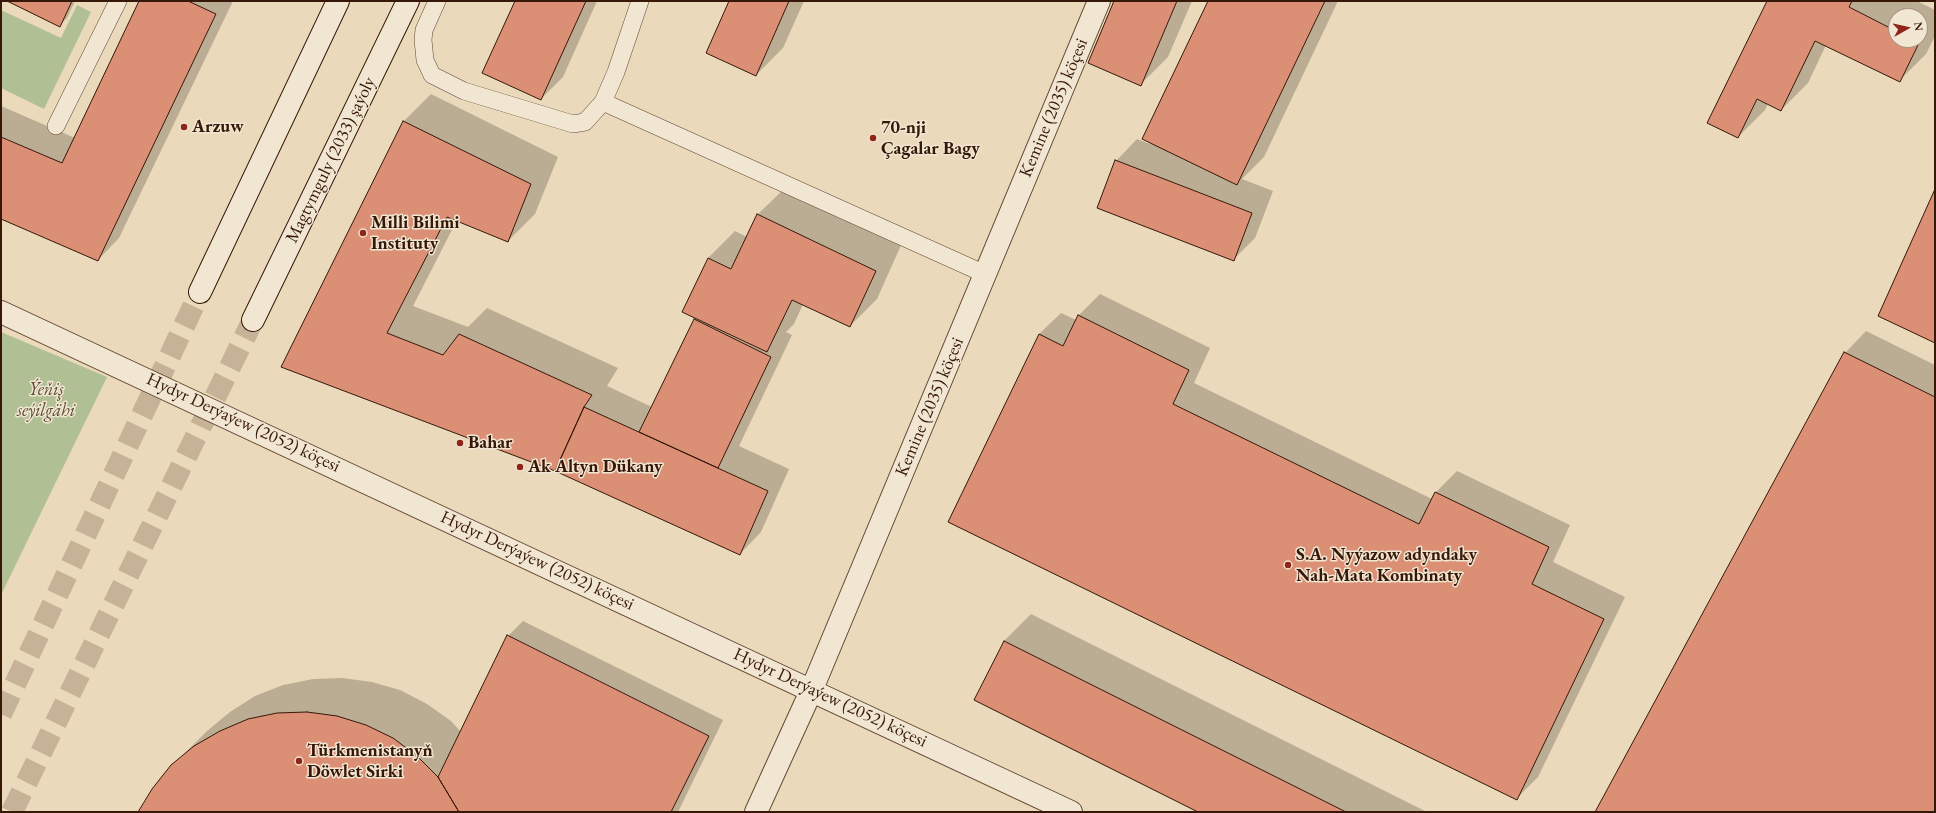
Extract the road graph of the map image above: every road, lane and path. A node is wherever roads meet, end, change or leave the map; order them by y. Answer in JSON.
{"nodes":[{"id":1,"x":118,"y":1,"type":"edge"},
{"id":2,"x":338,"y":1,"type":"edge"},
{"id":3,"x":408,"y":1,"type":"edge"},
{"id":4,"x":437,"y":1,"type":"edge"},
{"id":5,"x":640,"y":1,"type":"edge"},
{"id":6,"x":1099,"y":1,"type":"edge"},
{"id":7,"x":603,"y":102,"type":"junction"},
{"id":8,"x":56,"y":126,"type":"dead end"},
{"id":9,"x":985,"y":274,"type":"junction"},
{"id":10,"x":200,"y":292,"type":"tunnel mouth"},
{"id":11,"x":1,"y":312,"type":"edge"},
{"id":12,"x":254,"y":320,"type":"tunnel mouth"},
{"id":13,"x":812,"y":689,"type":"junction"},
{"id":14,"x":756,"y":812,"type":"edge"},
{"id":15,"x":1071,"y":812,"type":"edge"}],
"edges":[{"from":1,"to":8,"type":"lane"},
{"from":2,"to":10,"type":"street"},
{"from":3,"to":12,"type":"street","name":"Magtymguly (2033) şaýoly"},
{"from":4,"to":7,"type":"lane"},
{"from":5,"to":7,"type":"lane"},
{"from":6,"to":9,"type":"street","name":"Kemine (2035) köçesi"},
{"from":7,"to":9,"type":"lane"},
{"from":9,"to":13,"type":"street","name":"Kemine (2035) köçesi"},
{"from":11,"to":13,"type":"street","name":"Hydyr Derýaýew (2052) köçesi"},
{"from":13,"to":14,"type":"street","name":"Kemine (2035) köçesi"},
{"from":13,"to":15,"type":"street","name":"Hydyr Derýaýew (2052) köçesi"}]}
